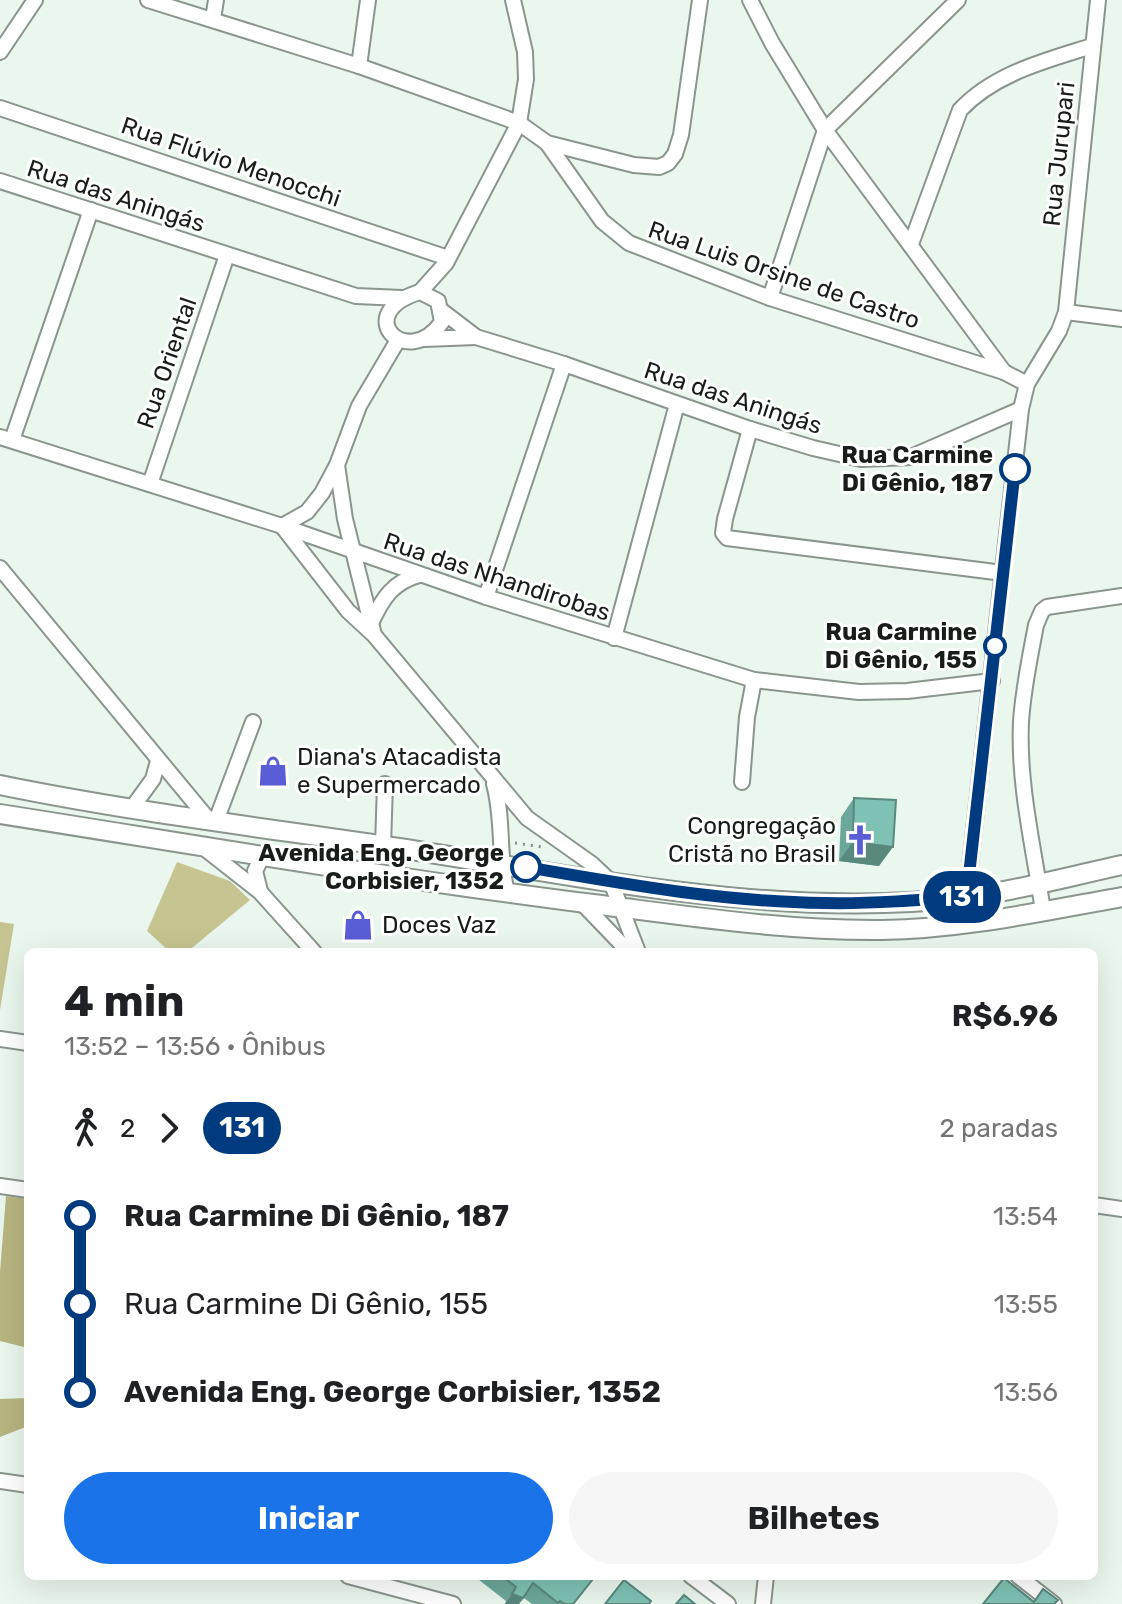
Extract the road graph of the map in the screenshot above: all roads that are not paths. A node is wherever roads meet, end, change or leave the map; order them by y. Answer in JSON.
{"nodes":[{"id":1,"x":35,"y":0,"type":"edge"},
{"id":2,"x":148,"y":0,"type":"edge"},
{"id":3,"x":216,"y":0,"type":"edge"},
{"id":4,"x":368,"y":0,"type":"edge"},
{"id":5,"x":513,"y":0,"type":"edge"},
{"id":6,"x":700,"y":0,"type":"edge"},
{"id":7,"x":750,"y":0,"type":"edge"},
{"id":8,"x":1098,"y":0,"type":"edge"},
{"id":9,"x":953,"y":1,"type":"edge"},
{"id":10,"x":213,"y":19,"type":"junction"},
{"id":11,"x":4,"y":36,"type":"edge"},
{"id":12,"x":1092,"y":46,"type":"junction"},
{"id":13,"x":0,"y":52,"type":"edge"},
{"id":14,"x":359,"y":66,"type":"junction"},
{"id":15,"x":0,"y":108,"type":"edge"},
{"id":16,"x":519,"y":123,"type":"junction"},
{"id":17,"x":825,"y":130,"type":"junction"},
{"id":18,"x":547,"y":143,"type":"junction"},
{"id":19,"x":0,"y":181,"type":"edge"},
{"id":20,"x":91,"y":210,"type":"junction"},
{"id":21,"x":911,"y":244,"type":"junction"},
{"id":22,"x":227,"y":255,"type":"junction"},
{"id":23,"x":447,"y":261,"type":"junction"},
{"id":24,"x":420,"y":292,"type":"junction"},
{"id":25,"x":356,"y":296,"type":"junction"},
{"id":26,"x":402,"y":298,"type":"junction"},
{"id":27,"x":770,"y":298,"type":"junction"},
{"id":28,"x":440,"y":306,"type":"junction"},
{"id":29,"x":1066,"y":312,"type":"junction"},
{"id":30,"x":1122,"y":319,"type":"edge"},
{"id":31,"x":388,"y":326,"type":"junction"},
{"id":32,"x":476,"y":337,"type":"junction"},
{"id":33,"x":421,"y":339,"type":"junction"},
{"id":34,"x":398,"y":340,"type":"junction"},
{"id":35,"x":564,"y":364,"type":"junction"},
{"id":36,"x":1004,"y":372,"type":"junction"},
{"id":37,"x":1027,"y":384,"type":"junction"},
{"id":38,"x":677,"y":404,"type":"junction"},
{"id":39,"x":1021,"y":409,"type":"junction"},
{"id":40,"x":750,"y":429,"type":"junction"},
{"id":41,"x":6,"y":438,"type":"edge"},
{"id":42,"x":337,"y":465,"type":"junction"},
{"id":43,"x":150,"y":484,"type":"junction"},
{"id":44,"x":282,"y":526,"type":"junction"},
{"id":45,"x":354,"y":553,"type":"junction"},
{"id":46,"x":0,"y":568,"type":"edge"},
{"id":47,"x":1003,"y":573,"type":"junction"},
{"id":48,"x":419,"y":575,"type":"junction"},
{"id":49,"x":1122,"y":596,"type":"edge"},
{"id":50,"x":486,"y":597,"type":"junction"},
{"id":51,"x":373,"y":628,"type":"junction"},
{"id":52,"x":614,"y":638,"type":"junction"},
{"id":53,"x":754,"y":680,"type":"junction"},
{"id":54,"x":992,"y":681,"type":"junction"},
{"id":55,"x":253,"y":722,"type":"dead end"},
{"id":56,"x":158,"y":761,"type":"junction"},
{"id":57,"x":491,"y":776,"type":"junction"},
{"id":58,"x":742,"y":782,"type":"dead end"},
{"id":59,"x":385,"y":784,"type":"dead end"},
{"id":60,"x":0,"y":785,"type":"edge"},
{"id":61,"x":132,"y":808,"type":"junction"},
{"id":62,"x":0,"y":814,"type":"edge"},
{"id":63,"x":527,"y":818,"type":"junction"},
{"id":64,"x":212,"y":820,"type":"junction"},
{"id":65,"x":502,"y":825,"type":"junction"},
{"id":66,"x":200,"y":845,"type":"junction"},
{"id":67,"x":383,"y":846,"type":"junction"},
{"id":68,"x":263,"y":855,"type":"junction"},
{"id":69,"x":501,"y":863,"type":"junction"},
{"id":70,"x":1122,"y":865,"type":"edge"},
{"id":71,"x":611,"y":882,"type":"junction"},
{"id":72,"x":1039,"y":883,"type":"junction"},
{"id":73,"x":260,"y":892,"type":"junction"},
{"id":74,"x":507,"y":893,"type":"junction"},
{"id":75,"x":970,"y":896,"type":"junction"},
{"id":76,"x":1122,"y":897,"type":"edge"},
{"id":77,"x":581,"y":902,"type":"junction"},
{"id":78,"x":622,"y":907,"type":"junction"},
{"id":79,"x":1043,"y":911,"type":"junction"},
{"id":80,"x":971,"y":923,"type":"junction"},
{"id":81,"x":310,"y":948,"type":"edge"},
{"id":82,"x":625,"y":948,"type":"edge"},
{"id":83,"x":637,"y":948,"type":"edge"},
{"id":84,"x":0,"y":1039,"type":"edge"},
{"id":85,"x":24,"y":1042,"type":"edge"},
{"id":86,"x":0,"y":1186,"type":"edge"},
{"id":87,"x":24,"y":1189,"type":"edge"},
{"id":88,"x":1098,"y":1206,"type":"edge"},
{"id":89,"x":1122,"y":1209,"type":"edge"},
{"id":90,"x":0,"y":1481,"type":"edge"},
{"id":91,"x":24,"y":1484,"type":"edge"},
{"id":92,"x":363,"y":1580,"type":"edge"},
{"id":93,"x":696,"y":1580,"type":"edge"},
{"id":94,"x":766,"y":1580,"type":"edge"},
{"id":95,"x":1031,"y":1582,"type":"edge"},
{"id":96,"x":453,"y":1604,"type":"edge"},
{"id":97,"x":728,"y":1604,"type":"edge"},
{"id":98,"x":763,"y":1604,"type":"edge"},
{"id":99,"x":1054,"y":1604,"type":"edge"}],
"edges":[{"from":1,"to":11,"type":"street"},
{"from":2,"to":10,"type":"street"},
{"from":3,"to":10,"type":"street"},
{"from":4,"to":14,"type":"street"},
{"from":5,"to":16,"type":"street"},
{"from":6,"to":18,"type":"street"},
{"from":7,"to":17,"type":"street"},
{"from":8,"to":12,"type":"street","name":"Rua Jurupari"},
{"from":9,"to":17,"type":"street"},
{"from":10,"to":14,"type":"street"},
{"from":11,"to":13,"type":"street"},
{"from":12,"to":21,"type":"street"},
{"from":12,"to":29,"type":"street","name":"Rua Jurupari"},
{"from":14,"to":16,"type":"street"},
{"from":15,"to":23,"type":"street","name":"Rua Flúvio Menocchi"},
{"from":16,"to":18,"type":"street"},
{"from":16,"to":23,"type":"street"},
{"from":17,"to":21,"type":"street"},
{"from":17,"to":27,"type":"street"},
{"from":18,"to":27,"type":"street","name":"Rua Luis Orsine de Castro"},
{"from":19,"to":20,"type":"street","name":"Rua das Aningás"},
{"from":20,"to":22,"type":"street","name":"Rua das Aningás"},
{"from":20,"to":41,"type":"street"},
{"from":21,"to":36,"type":"street"},
{"from":22,"to":25,"type":"street","name":"Rua das Aningás"},
{"from":22,"to":43,"type":"street","name":"Rua Oriental"},
{"from":23,"to":24,"type":"street"},
{"from":23,"to":28,"type":"street"},
{"from":24,"to":26,"type":"street"},
{"from":24,"to":28,"type":"street"},
{"from":25,"to":26,"type":"street","name":"Rua das Aningás"},
{"from":25,"to":31,"type":"street","name":"Rua das Aningás"},
{"from":26,"to":31,"type":"street"},
{"from":27,"to":36,"type":"street","name":"Rua Luis Orsine de Castro"},
{"from":28,"to":32,"type":"street","name":"Rua das Aningás"},
{"from":28,"to":33,"type":"street"},
{"from":29,"to":30,"type":"street"},
{"from":29,"to":37,"type":"street"},
{"from":31,"to":34,"type":"street"},
{"from":32,"to":33,"type":"street","name":"Rua das Aningás"},
{"from":32,"to":35,"type":"street","name":"Rua das Aningás"},
{"from":33,"to":34,"type":"street"},
{"from":34,"to":42,"type":"street"},
{"from":35,"to":38,"type":"street","name":"Rua das Aningás"},
{"from":35,"to":50,"type":"street"},
{"from":36,"to":37,"type":"street","name":"Rua Luis Orsine de Castro"},
{"from":37,"to":39,"type":"street"},
{"from":38,"to":40,"type":"street","name":"Rua das Aningás"},
{"from":38,"to":52,"type":"street"},
{"from":39,"to":40,"type":"street","name":"Rua das Aningás"},
{"from":39,"to":47,"type":"street"},
{"from":40,"to":47,"type":"street"},
{"from":41,"to":43,"type":"street","name":"Rua das Nhandirobas"},
{"from":42,"to":44,"type":"street"},
{"from":42,"to":45,"type":"street"},
{"from":43,"to":44,"type":"street","name":"Rua das Nhandirobas"},
{"from":44,"to":45,"type":"street","name":"Rua das Nhandirobas"},
{"from":44,"to":51,"type":"street"},
{"from":45,"to":48,"type":"street","name":"Rua das Nhandirobas"},
{"from":45,"to":51,"type":"street"},
{"from":46,"to":56,"type":"street"},
{"from":47,"to":54,"type":"street"},
{"from":48,"to":50,"type":"street","name":"Rua das Nhandirobas"},
{"from":48,"to":51,"type":"street"},
{"from":49,"to":72,"type":"street"},
{"from":50,"to":52,"type":"street","name":"Rua das Nhandirobas"},
{"from":51,"to":57,"type":"street"},
{"from":52,"to":53,"type":"street","name":"Rua das Nhandirobas"},
{"from":53,"to":54,"type":"street","name":"Rua das Nhandirobas"},
{"from":53,"to":58,"type":"street"},
{"from":54,"to":75,"type":"street"},
{"from":55,"to":64,"type":"street"},
{"from":56,"to":61,"type":"street"},
{"from":56,"to":64,"type":"street"},
{"from":57,"to":63,"type":"street"},
{"from":57,"to":65,"type":"street"},
{"from":59,"to":67,"type":"street"},
{"from":60,"to":61,"type":"main road"},
{"from":61,"to":64,"type":"main road"},
{"from":62,"to":66,"type":"main road"},
{"from":63,"to":65,"type":"street"},
{"from":63,"to":71,"type":"street"},
{"from":64,"to":67,"type":"main road"},
{"from":65,"to":69,"type":"street"},
{"from":66,"to":68,"type":"main road"},
{"from":66,"to":73,"type":"street"},
{"from":67,"to":69,"type":"main road"},
{"from":68,"to":73,"type":"street"},
{"from":68,"to":74,"type":"main road"},
{"from":69,"to":71,"type":"main road"},
{"from":69,"to":74,"type":"street"},
{"from":70,"to":72,"type":"main road"},
{"from":71,"to":75,"type":"main road"},
{"from":71,"to":78,"type":"street"},
{"from":72,"to":75,"type":"main road"},
{"from":72,"to":79,"type":"street"},
{"from":73,"to":81,"type":"street"},
{"from":74,"to":77,"type":"main road"},
{"from":75,"to":80,"type":"street"},
{"from":76,"to":79,"type":"main road"},
{"from":77,"to":78,"type":"main road"},
{"from":77,"to":82,"type":"street"},
{"from":78,"to":80,"type":"main road"},
{"from":78,"to":83,"type":"street"},
{"from":79,"to":80,"type":"main road"},
{"from":84,"to":85,"type":"street"},
{"from":86,"to":87,"type":"street"},
{"from":88,"to":89,"type":"street"},
{"from":90,"to":91,"type":"street"},
{"from":92,"to":96,"type":"street"},
{"from":93,"to":97,"type":"street"},
{"from":94,"to":98,"type":"street"},
{"from":95,"to":99,"type":"street"}]}
